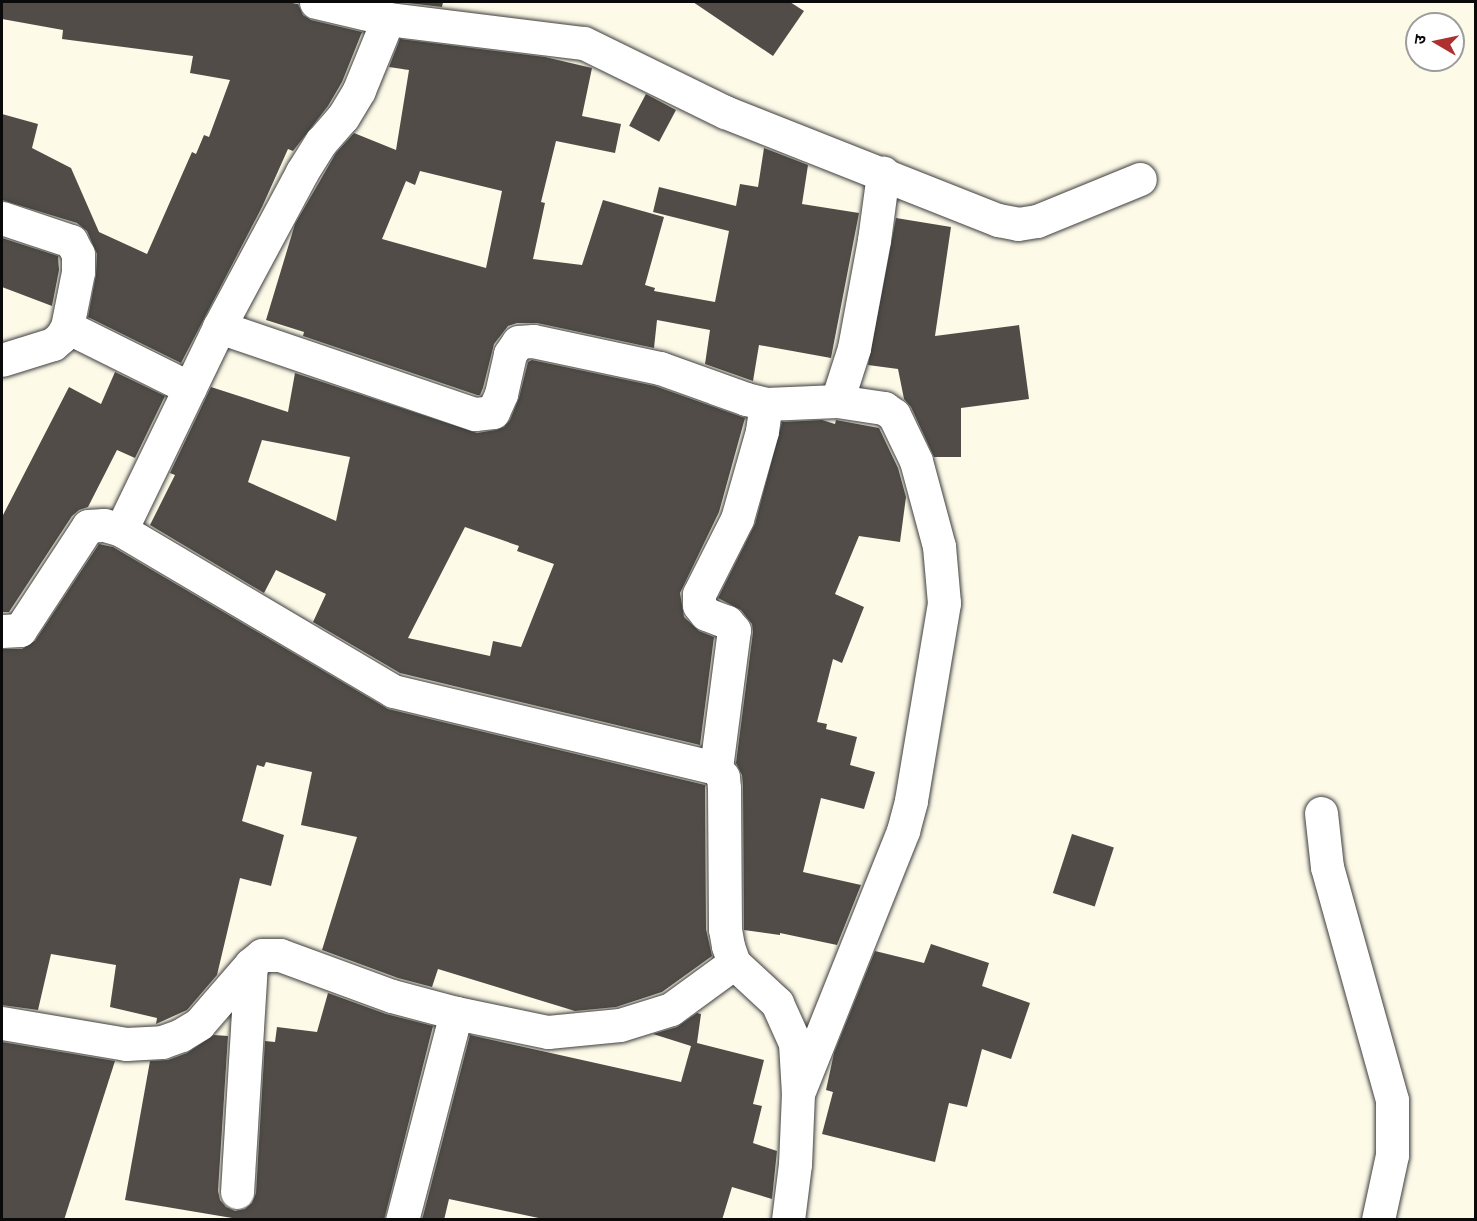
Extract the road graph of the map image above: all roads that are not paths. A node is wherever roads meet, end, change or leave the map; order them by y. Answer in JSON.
{"nodes":[{"id":1,"x":316,"y":2,"type":"edge"},
{"id":2,"x":388,"y":19,"type":"junction"},
{"id":3,"x":883,"y":173,"type":"junction"},
{"id":4,"x":1140,"y":179,"type":"dead end"},
{"id":5,"x":2,"y":218,"type":"edge"},
{"id":6,"x":67,"y":327,"type":"junction"},
{"id":7,"x":219,"y":327,"type":"junction"},
{"id":8,"x":2,"y":360,"type":"edge"},
{"id":9,"x":190,"y":388,"type":"junction"},
{"id":10,"x":837,"y":401,"type":"junction"},
{"id":11,"x":766,"y":404,"type":"junction"},
{"id":12,"x":121,"y":530,"type":"junction"},
{"id":13,"x":2,"y":631,"type":"edge"},
{"id":14,"x":716,"y":768,"type":"junction"},
{"id":15,"x":1321,"y":813,"type":"dead end"},
{"id":16,"x":734,"y":963,"type":"junction"},
{"id":17,"x":250,"y":964,"type":"junction"},
{"id":18,"x":456,"y":1013,"type":"junction"},
{"id":19,"x":2,"y":1023,"type":"edge"},
{"id":20,"x":798,"y":1093,"type":"junction"},
{"id":21,"x":237,"y":1192,"type":"dead end"},
{"id":22,"x":402,"y":1220,"type":"edge"},
{"id":23,"x":788,"y":1220,"type":"edge"},
{"id":24,"x":1378,"y":1220,"type":"edge"}],
"edges":[{"from":1,"to":2,"type":"street"},
{"from":2,"to":3,"type":"street"},
{"from":2,"to":7,"type":"street"},
{"from":3,"to":4,"type":"street"},
{"from":3,"to":10,"type":"street"},
{"from":5,"to":6,"type":"street"},
{"from":6,"to":8,"type":"street"},
{"from":6,"to":9,"type":"street"},
{"from":7,"to":9,"type":"street"},
{"from":7,"to":11,"type":"street"},
{"from":9,"to":12,"type":"street"},
{"from":10,"to":11,"type":"street"},
{"from":10,"to":20,"type":"street"},
{"from":11,"to":14,"type":"street"},
{"from":12,"to":13,"type":"street"},
{"from":12,"to":14,"type":"street"},
{"from":14,"to":16,"type":"street"},
{"from":15,"to":24,"type":"street"},
{"from":16,"to":18,"type":"street"},
{"from":16,"to":20,"type":"street"},
{"from":17,"to":18,"type":"street"},
{"from":17,"to":19,"type":"street"},
{"from":17,"to":21,"type":"street"},
{"from":18,"to":22,"type":"street"},
{"from":20,"to":23,"type":"street"}]}
